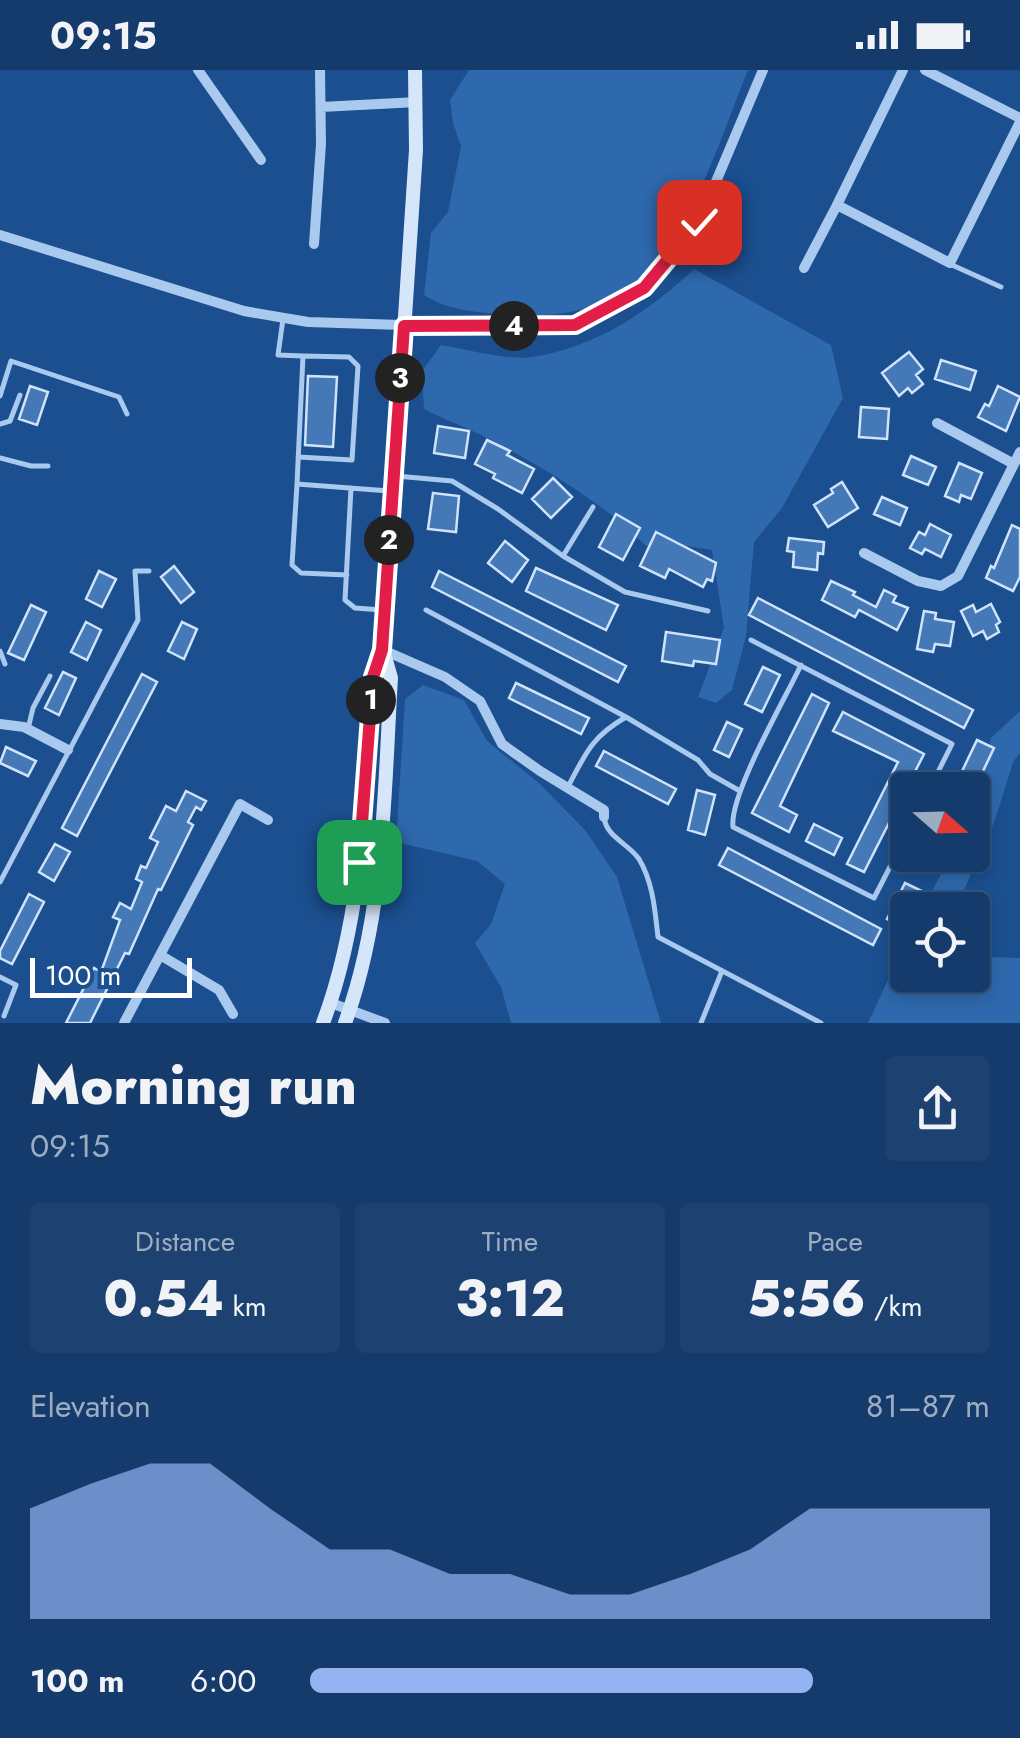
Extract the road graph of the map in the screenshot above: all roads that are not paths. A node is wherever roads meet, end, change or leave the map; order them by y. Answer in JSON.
{"nodes":[{"id":1,"x":198,"y":70,"type":"edge"},
{"id":2,"x":320,"y":70,"type":"edge"},
{"id":3,"x":415,"y":70,"type":"edge"},
{"id":4,"x":763,"y":70,"type":"edge"},
{"id":5,"x":903,"y":70,"type":"edge"},
{"id":6,"x":925,"y":70,"type":"edge"},
{"id":7,"x":416,"y":102,"type":"junction"},
{"id":8,"x":320,"y":108,"type":"junction"},
{"id":9,"x":1020,"y":120,"type":"edge"},
{"id":10,"x":260,"y":160,"type":"dead end"},
{"id":11,"x":837,"y":206,"type":"junction"},
{"id":12,"x":0,"y":235,"type":"edge"},
{"id":13,"x":314,"y":244,"type":"dead end"},
{"id":14,"x":950,"y":263,"type":"junction"},
{"id":15,"x":804,"y":268,"type":"dead end"},
{"id":16,"x":1001,"y":288,"type":"dead end"},
{"id":17,"x":284,"y":318,"type":"junction"},
{"id":18,"x":404,"y":326,"type":"junction"},
{"id":19,"x":304,"y":356,"type":"junction"},
{"id":20,"x":20,"y":395,"type":"dead end"},
{"id":21,"x":0,"y":396,"type":"edge"},
{"id":22,"x":126,"y":414,"type":"dead end"},
{"id":23,"x":937,"y":423,"type":"dead end"},
{"id":24,"x":0,"y":424,"type":"edge"},
{"id":25,"x":1020,"y":452,"type":"edge"},
{"id":26,"x":298,"y":457,"type":"junction"},
{"id":27,"x":0,"y":458,"type":"edge"},
{"id":28,"x":1014,"y":464,"type":"junction"},
{"id":29,"x":48,"y":466,"type":"dead end"},
{"id":30,"x":393,"y":483,"type":"junction"},
{"id":31,"x":296,"y":484,"type":"junction"},
{"id":32,"x":351,"y":488,"type":"junction"},
{"id":33,"x":593,"y":506,"type":"dead end"},
{"id":34,"x":864,"y":553,"type":"dead end"},
{"id":35,"x":563,"y":556,"type":"junction"},
{"id":36,"x":149,"y":571,"type":"dead end"},
{"id":37,"x":347,"y":575,"type":"junction"},
{"id":38,"x":426,"y":610,"type":"dead end"},
{"id":39,"x":385,"y":611,"type":"junction"},
{"id":40,"x":708,"y":611,"type":"dead end"},
{"id":41,"x":751,"y":640,"type":"dead end"},
{"id":42,"x":382,"y":650,"type":"junction"},
{"id":43,"x":0,"y":651,"type":"edge"},
{"id":44,"x":5,"y":664,"type":"dead end"},
{"id":45,"x":801,"y":665,"type":"junction"},
{"id":46,"x":50,"y":676,"type":"dead end"},
{"id":47,"x":626,"y":717,"type":"junction"},
{"id":48,"x":0,"y":724,"type":"edge"},
{"id":49,"x":28,"y":729,"type":"junction"},
{"id":50,"x":68,"y":750,"type":"junction"},
{"id":51,"x":938,"y":772,"type":"edge"},
{"id":52,"x":568,"y":788,"type":"junction"},
{"id":53,"x":740,"y":791,"type":"junction"},
{"id":54,"x":604,"y":817,"type":"joint"},
{"id":55,"x":268,"y":820,"type":"dead end"},
{"id":56,"x":890,"y":867,"type":"edge"},
{"id":57,"x":0,"y":882,"type":"edge"},
{"id":58,"x":160,"y":955,"type":"junction"},
{"id":59,"x":722,"y":971,"type":"junction"},
{"id":60,"x":0,"y":977,"type":"edge"},
{"id":61,"x":330,"y":1004,"type":"junction"},
{"id":62,"x":234,"y":1014,"type":"dead end"},
{"id":63,"x":4,"y":1016,"type":"dead end"},
{"id":64,"x":347,"y":1016,"type":"edge"},
{"id":65,"x":124,"y":1023,"type":"edge"},
{"id":66,"x":323,"y":1023,"type":"edge"},
{"id":67,"x":385,"y":1023,"type":"edge"},
{"id":68,"x":701,"y":1023,"type":"edge"},
{"id":69,"x":821,"y":1023,"type":"edge"}],
"edges":[{"from":1,"to":10,"type":"street"},
{"from":2,"to":8,"type":"street"},
{"from":3,"to":7,"type":"main road"},
{"from":4,"to":18,"type":"street"},
{"from":5,"to":11,"type":"street"},
{"from":6,"to":9,"type":"street"},
{"from":7,"to":8,"type":"street"},
{"from":7,"to":18,"type":"main road"},
{"from":8,"to":13,"type":"street"},
{"from":9,"to":14,"type":"street"},
{"from":11,"to":14,"type":"street"},
{"from":11,"to":15,"type":"street"},
{"from":12,"to":17,"type":"street"},
{"from":14,"to":16,"type":"lane"},
{"from":17,"to":18,"type":"street"},
{"from":17,"to":19,"type":"lane"},
{"from":18,"to":30,"type":"main road"},
{"from":19,"to":26,"type":"lane"},
{"from":19,"to":26,"type":"lane"},
{"from":20,"to":24,"type":"lane"},
{"from":21,"to":22,"type":"lane"},
{"from":23,"to":28,"type":"street"},
{"from":25,"to":28,"type":"street"},
{"from":26,"to":31,"type":"lane"},
{"from":27,"to":29,"type":"lane"},
{"from":28,"to":34,"type":"street"},
{"from":30,"to":32,"type":"lane"},
{"from":30,"to":35,"type":"lane"},
{"from":30,"to":39,"type":"main road"},
{"from":31,"to":32,"type":"lane"},
{"from":31,"to":37,"type":"lane"},
{"from":32,"to":37,"type":"lane"},
{"from":33,"to":35,"type":"lane"},
{"from":35,"to":40,"type":"lane"},
{"from":36,"to":50,"type":"lane"},
{"from":37,"to":39,"type":"lane"},
{"from":38,"to":47,"type":"lane"},
{"from":39,"to":42,"type":"main road"},
{"from":41,"to":45,"type":"lane"},
{"from":42,"to":52,"type":"street"},
{"from":42,"to":61,"type":"main road"},
{"from":42,"to":64,"type":"main road"},
{"from":43,"to":44,"type":"lane"},
{"from":45,"to":51,"type":"lane"},
{"from":45,"to":53,"type":"lane"},
{"from":46,"to":49,"type":"lane"},
{"from":47,"to":52,"type":"lane"},
{"from":47,"to":53,"type":"lane"},
{"from":48,"to":49,"type":"street"},
{"from":49,"to":50,"type":"street"},
{"from":50,"to":57,"type":"lane"},
{"from":52,"to":54,"type":"street"},
{"from":53,"to":56,"type":"lane"},
{"from":54,"to":59,"type":"lane"},
{"from":55,"to":58,"type":"street"},
{"from":58,"to":62,"type":"street"},
{"from":58,"to":65,"type":"street"},
{"from":59,"to":68,"type":"lane"},
{"from":59,"to":69,"type":"lane"},
{"from":60,"to":63,"type":"lane"},
{"from":61,"to":64,"type":"street"},
{"from":61,"to":66,"type":"main road"},
{"from":64,"to":67,"type":"street"}]}
